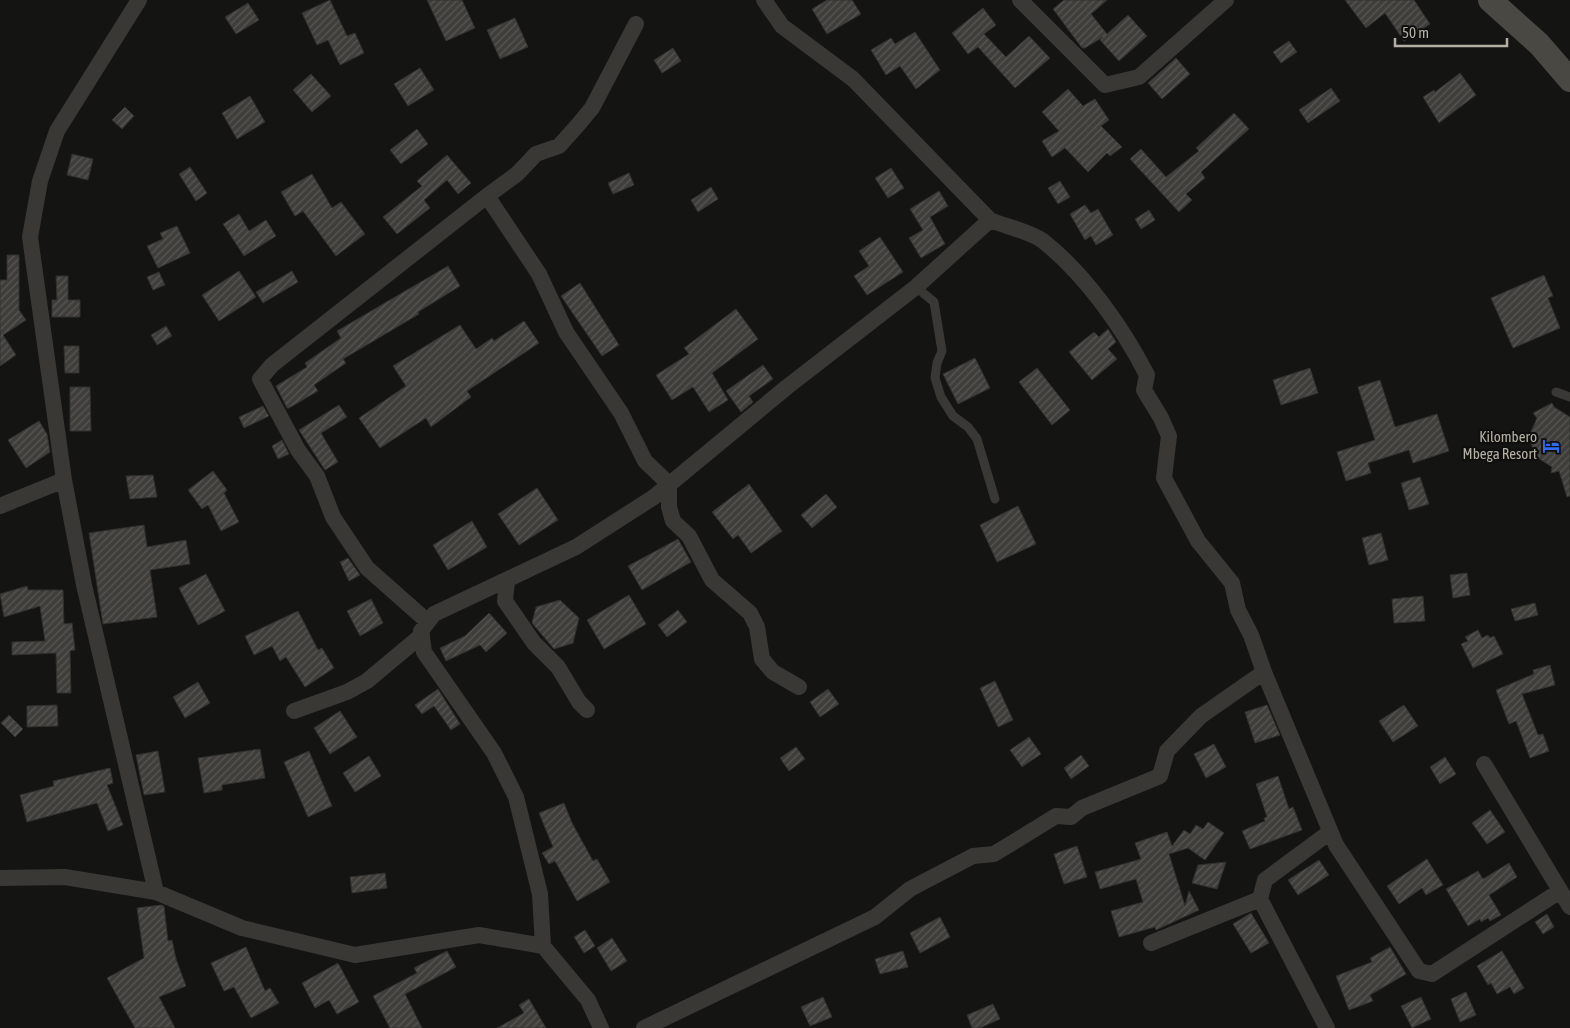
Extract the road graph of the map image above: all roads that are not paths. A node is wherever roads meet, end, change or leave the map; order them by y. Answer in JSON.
{"nodes":[{"id":1,"x":139,"y":0,"type":"edge"},
{"id":2,"x":764,"y":0,"type":"edge"},
{"id":3,"x":1020,"y":0,"type":"edge"},
{"id":4,"x":1226,"y":0,"type":"edge"},
{"id":5,"x":1490,"y":0,"type":"edge"},
{"id":6,"x":636,"y":24,"type":"dead end"},
{"id":7,"x":1570,"y":80,"type":"edge"},
{"id":8,"x":487,"y":196,"type":"junction"},
{"id":9,"x":990,"y":220,"type":"junction"},
{"id":10,"x":916,"y":287,"type":"junction"},
{"id":11,"x":1556,"y":392,"type":"dead end"},
{"id":12,"x":1570,"y":396,"type":"edge"},
{"id":13,"x":64,"y":480,"type":"junction"},
{"id":14,"x":669,"y":484,"type":"junction"},
{"id":15,"x":995,"y":499,"type":"dead end"},
{"id":16,"x":0,"y":506,"type":"edge"},
{"id":17,"x":507,"y":581,"type":"junction"},
{"id":18,"x":425,"y":629,"type":"junction"},
{"id":19,"x":1264,"y":672,"type":"junction"},
{"id":20,"x":799,"y":687,"type":"dead end"},
{"id":21,"x":586,"y":710,"type":"dead end"},
{"id":22,"x":294,"y":711,"type":"dead end"},
{"id":23,"x":1484,"y":764,"type":"dead end"},
{"id":24,"x":1330,"y":832,"type":"junction"},
{"id":25,"x":0,"y":878,"type":"edge"},
{"id":26,"x":1560,"y":891,"type":"junction"},
{"id":27,"x":156,"y":892,"type":"junction"},
{"id":28,"x":1260,"y":899,"type":"junction"},
{"id":29,"x":1570,"y":907,"type":"edge"},
{"id":30,"x":1152,"y":943,"type":"dead end"},
{"id":31,"x":543,"y":946,"type":"junction"},
{"id":32,"x":601,"y":1028,"type":"edge"},
{"id":33,"x":644,"y":1028,"type":"edge"},
{"id":34,"x":1327,"y":1028,"type":"edge"}],
"edges":[{"from":1,"to":13,"type":"street"},
{"from":2,"to":9,"type":"street"},
{"from":3,"to":4,"type":"street"},
{"from":5,"to":7,"type":"main road"},
{"from":6,"to":8,"type":"street"},
{"from":8,"to":14,"type":"street"},
{"from":8,"to":18,"type":"street"},
{"from":9,"to":10,"type":"street"},
{"from":9,"to":19,"type":"street"},
{"from":10,"to":14,"type":"street"},
{"from":10,"to":15,"type":"lane"},
{"from":11,"to":12,"type":"lane"},
{"from":13,"to":16,"type":"street"},
{"from":13,"to":27,"type":"street"},
{"from":14,"to":17,"type":"street"},
{"from":14,"to":20,"type":"street"},
{"from":17,"to":18,"type":"street"},
{"from":17,"to":21,"type":"street"},
{"from":18,"to":22,"type":"street"},
{"from":18,"to":31,"type":"street"},
{"from":19,"to":24,"type":"street"},
{"from":19,"to":33,"type":"street"},
{"from":23,"to":26,"type":"street"},
{"from":24,"to":26,"type":"street"},
{"from":24,"to":28,"type":"street"},
{"from":25,"to":27,"type":"street"},
{"from":26,"to":29,"type":"street"},
{"from":27,"to":31,"type":"street"},
{"from":28,"to":30,"type":"street"},
{"from":28,"to":34,"type":"street"},
{"from":31,"to":32,"type":"street"}]}
